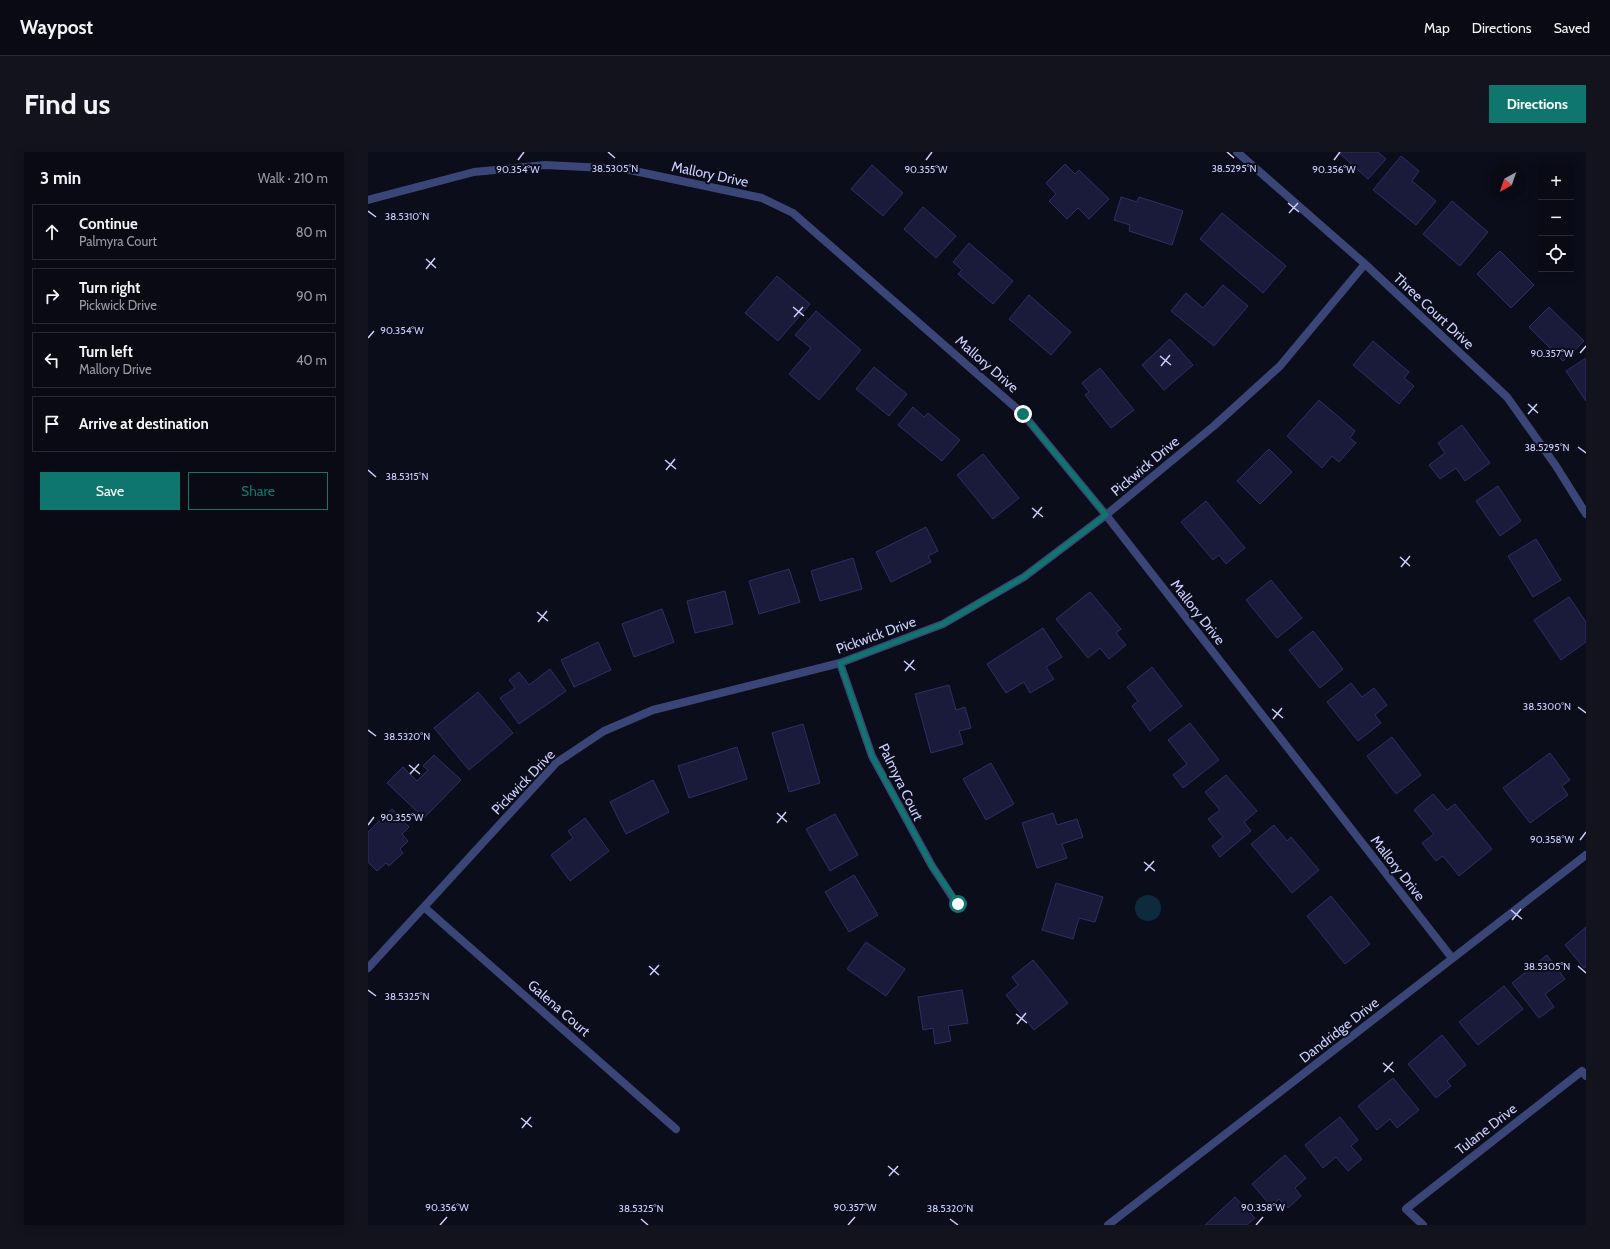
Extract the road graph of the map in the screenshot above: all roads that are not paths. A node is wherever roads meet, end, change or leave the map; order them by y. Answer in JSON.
{"nodes":[{"id":1,"x":1237,"y":152,"type":"edge"},
{"id":2,"x":368,"y":200,"type":"edge"},
{"id":3,"x":1365,"y":264,"type":"junction"},
{"id":4,"x":1586,"y":514,"type":"edge"},
{"id":5,"x":1106,"y":515,"type":"junction"},
{"id":6,"x":840,"y":663,"type":"junction"},
{"id":7,"x":1586,"y":855,"type":"edge"},
{"id":8,"x":958,"y":904,"type":"dead end"},
{"id":9,"x":424,"y":907,"type":"junction"},
{"id":10,"x":1452,"y":958,"type":"junction"},
{"id":11,"x":368,"y":968,"type":"edge"},
{"id":12,"x":1584,"y":1073,"type":"edge"},
{"id":13,"x":676,"y":1129,"type":"dead end"},
{"id":14,"x":1108,"y":1225,"type":"edge"},
{"id":15,"x":1423,"y":1225,"type":"edge"}],
"edges":[{"from":1,"to":3,"type":"street","name":"Three Court Drive"},
{"from":2,"to":5,"type":"street","name":"Mallory Drive"},
{"from":3,"to":4,"type":"street","name":"Three Court Drive"},
{"from":3,"to":5,"type":"street","name":"Pickwick Drive"},
{"from":5,"to":6,"type":"street","name":"Pickwick Drive"},
{"from":5,"to":10,"type":"street","name":"Mallory Drive"},
{"from":6,"to":8,"type":"street","name":"Palmyra Court"},
{"from":6,"to":9,"type":"street","name":"Pickwick Drive"},
{"from":7,"to":10,"type":"street","name":"Dandridge Drive"},
{"from":9,"to":11,"type":"street","name":"Pickwick Drive"},
{"from":9,"to":13,"type":"street","name":"Galena Court"},
{"from":10,"to":14,"type":"street","name":"Dandridge Drive"},
{"from":12,"to":15,"type":"street","name":"Tulane Drive"}]}
